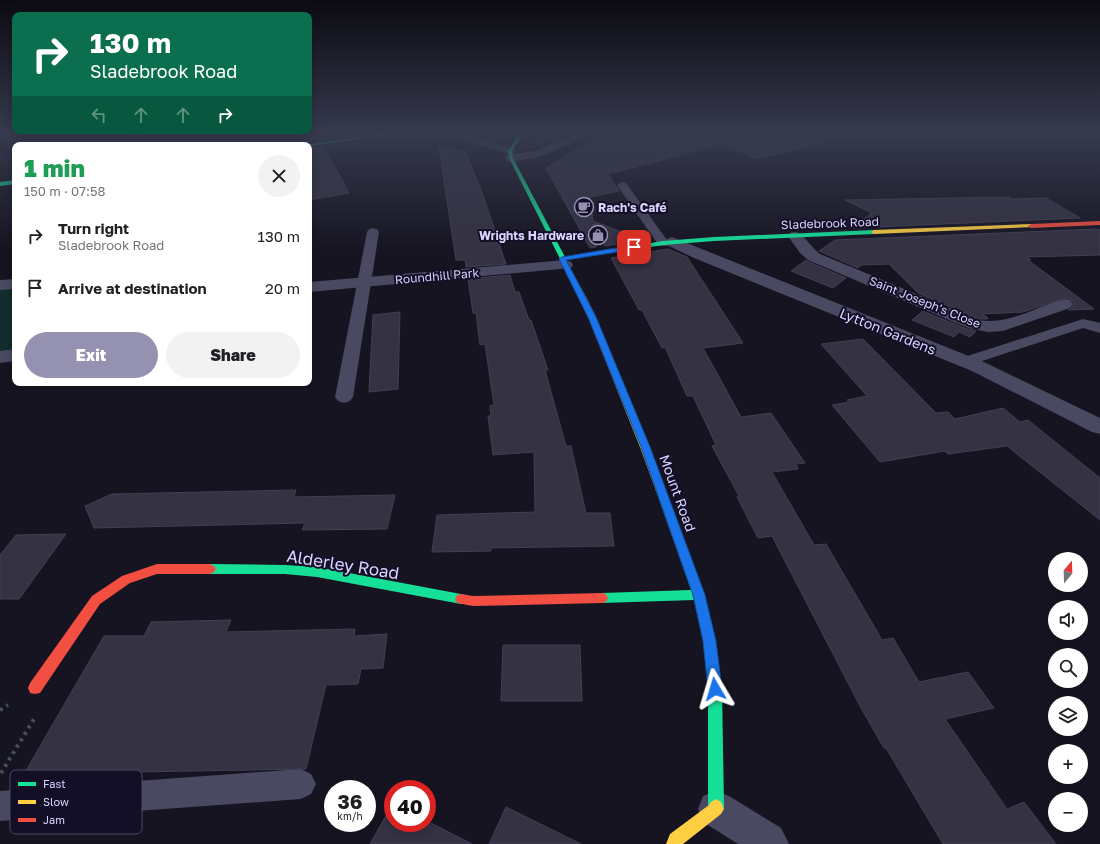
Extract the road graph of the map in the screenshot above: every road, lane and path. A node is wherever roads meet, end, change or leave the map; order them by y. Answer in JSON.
{"nodes":[{"id":1,"x":519,"y":172,"type":"edge"},
{"id":2,"x":12,"y":182,"type":"edge"},
{"id":3,"x":0,"y":184,"type":"edge"},
{"id":4,"x":622,"y":185,"type":"dead end"},
{"id":5,"x":1100,"y":223,"type":"edge"},
{"id":6,"x":373,"y":232,"type":"dead end"},
{"id":7,"x":795,"y":236,"type":"junction"},
{"id":8,"x":668,"y":243,"type":"junction"},
{"id":9,"x":564,"y":262,"type":"junction"},
{"id":10,"x":364,"y":282,"type":"junction"},
{"id":11,"x":12,"y":284,"type":"edge"},
{"id":12,"x":0,"y":285,"type":"edge"},
{"id":13,"x":312,"y":287,"type":"edge"},
{"id":14,"x":1064,"y":304,"type":"dead end"},
{"id":15,"x":1100,"y":328,"type":"edge"},
{"id":16,"x":12,"y":355,"type":"edge"},
{"id":17,"x":0,"y":357,"type":"edge"},
{"id":18,"x":964,"y":362,"type":"junction"},
{"id":19,"x":344,"y":397,"type":"dead end"},
{"id":20,"x":1100,"y":427,"type":"edge"},
{"id":21,"x":699,"y":595,"type":"junction"},
{"id":22,"x":35,"y":688,"type":"joint"},
{"id":23,"x":0,"y":775,"type":"edge"},
{"id":24,"x":301,"y":784,"type":"dead end"},
{"id":25,"x":142,"y":796,"type":"edge"},
{"id":26,"x":10,"y":805,"type":"edge"},
{"id":27,"x":0,"y":806,"type":"edge"},
{"id":28,"x":716,"y":809,"type":"junction"},
{"id":29,"x":674,"y":844,"type":"edge"},
{"id":30,"x":770,"y":844,"type":"edge"}],
"edges":[{"from":1,"to":9,"type":"street","name":"Mount Road"},
{"from":2,"to":3,"type":"street"},
{"from":4,"to":8,"type":"lane"},
{"from":5,"to":7,"type":"street","name":"Sladebrook Road"},
{"from":6,"to":10,"type":"lane"},
{"from":7,"to":8,"type":"street","name":"Sladebrook Road"},
{"from":7,"to":14,"type":"street","name":"Saint Joseph's Close"},
{"from":8,"to":9,"type":"street","name":"Sladebrook Road"},
{"from":8,"to":18,"type":"street","name":"Lytton Gardens"},
{"from":9,"to":10,"type":"street","name":"Roundhill Park"},
{"from":9,"to":21,"type":"street","name":"Mount Road"},
{"from":10,"to":13,"type":"street","name":"Roundhill Park"},
{"from":10,"to":19,"type":"lane"},
{"from":11,"to":12,"type":"street"},
{"from":15,"to":18,"type":"lane"},
{"from":16,"to":17,"type":"street"},
{"from":18,"to":20,"type":"street","name":"Lytton Gardens"},
{"from":21,"to":22,"type":"street","name":"Alderley Road"},
{"from":21,"to":28,"type":"street","name":"Mount Road"},
{"from":22,"to":23,"type":"path"},
{"from":24,"to":25,"type":"lane"},
{"from":26,"to":27,"type":"lane"},
{"from":28,"to":29,"type":"street"},
{"from":28,"to":30,"type":"street"}]}
